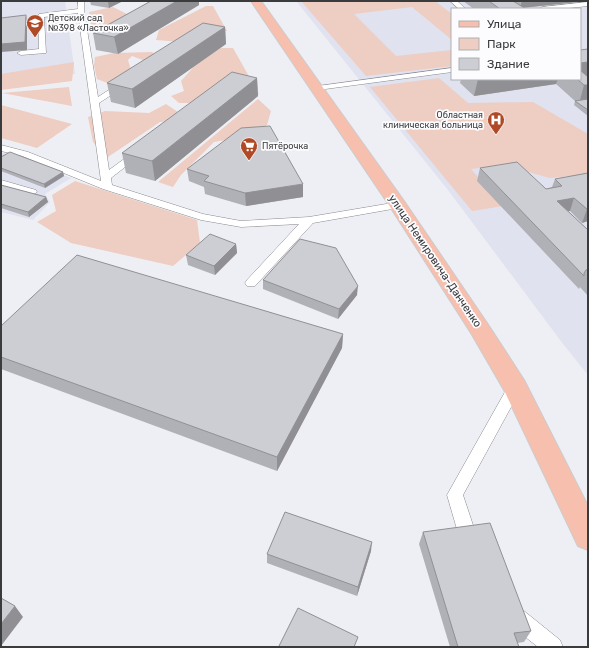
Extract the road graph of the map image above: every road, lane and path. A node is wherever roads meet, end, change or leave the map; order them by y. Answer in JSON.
{"nodes":[{"id":1,"x":256,"y":1,"type":"edge"},
{"id":2,"x":453,"y":1,"type":"edge"},
{"id":3,"x":83,"y":4,"type":"edge"},
{"id":4,"x":588,"y":4,"type":"edge"},
{"id":5,"x":462,"y":8,"type":"edge"},
{"id":6,"x":551,"y":8,"type":"edge"},
{"id":7,"x":21,"y":53,"type":"edge"},
{"id":8,"x":451,"y":70,"type":"edge"},
{"id":9,"x":133,"y":78,"type":"edge"},
{"id":10,"x":318,"y":88,"type":"junction"},
{"id":11,"x":95,"y":102,"type":"junction"},
{"id":12,"x":1,"y":148,"type":"edge"},
{"id":13,"x":144,"y":148,"type":"edge"},
{"id":14,"x":107,"y":182,"type":"junction"},
{"id":15,"x":1,"y":183,"type":"edge"},
{"id":16,"x":32,"y":192,"type":"edge"},
{"id":17,"x":398,"y":205,"type":"junction"},
{"id":18,"x":309,"y":220,"type":"junction"},
{"id":19,"x":251,"y":283,"type":"dead end"},
{"id":20,"x":515,"y":387,"type":"junction"},
{"id":21,"x":588,"y":536,"type":"edge"},
{"id":22,"x":474,"y":555,"type":"edge"},
{"id":23,"x":504,"y":607,"type":"edge"},
{"id":24,"x":553,"y":647,"type":"edge"}],
"edges":[{"from":1,"to":10,"type":"main road","name":"улица Немировича-Данченко"},
{"from":2,"to":5,"type":"lane"},
{"from":3,"to":7,"type":"lane"},
{"from":3,"to":11,"type":"lane"},
{"from":4,"to":6,"type":"lane"},
{"from":8,"to":10,"type":"lane"},
{"from":9,"to":11,"type":"lane"},
{"from":10,"to":17,"type":"main road","name":"улица Немировича-Данченко"},
{"from":11,"to":14,"type":"lane"},
{"from":12,"to":14,"type":"lane"},
{"from":13,"to":14,"type":"lane"},
{"from":14,"to":18,"type":"lane"},
{"from":15,"to":16,"type":"lane"},
{"from":17,"to":18,"type":"lane"},
{"from":17,"to":20,"type":"main road","name":"улица Немировича-Данченко"},
{"from":18,"to":19,"type":"lane"},
{"from":20,"to":21,"type":"main road","name":"улица Немировича-Данченко"},
{"from":20,"to":22,"type":"lane"},
{"from":23,"to":24,"type":"lane"}]}
